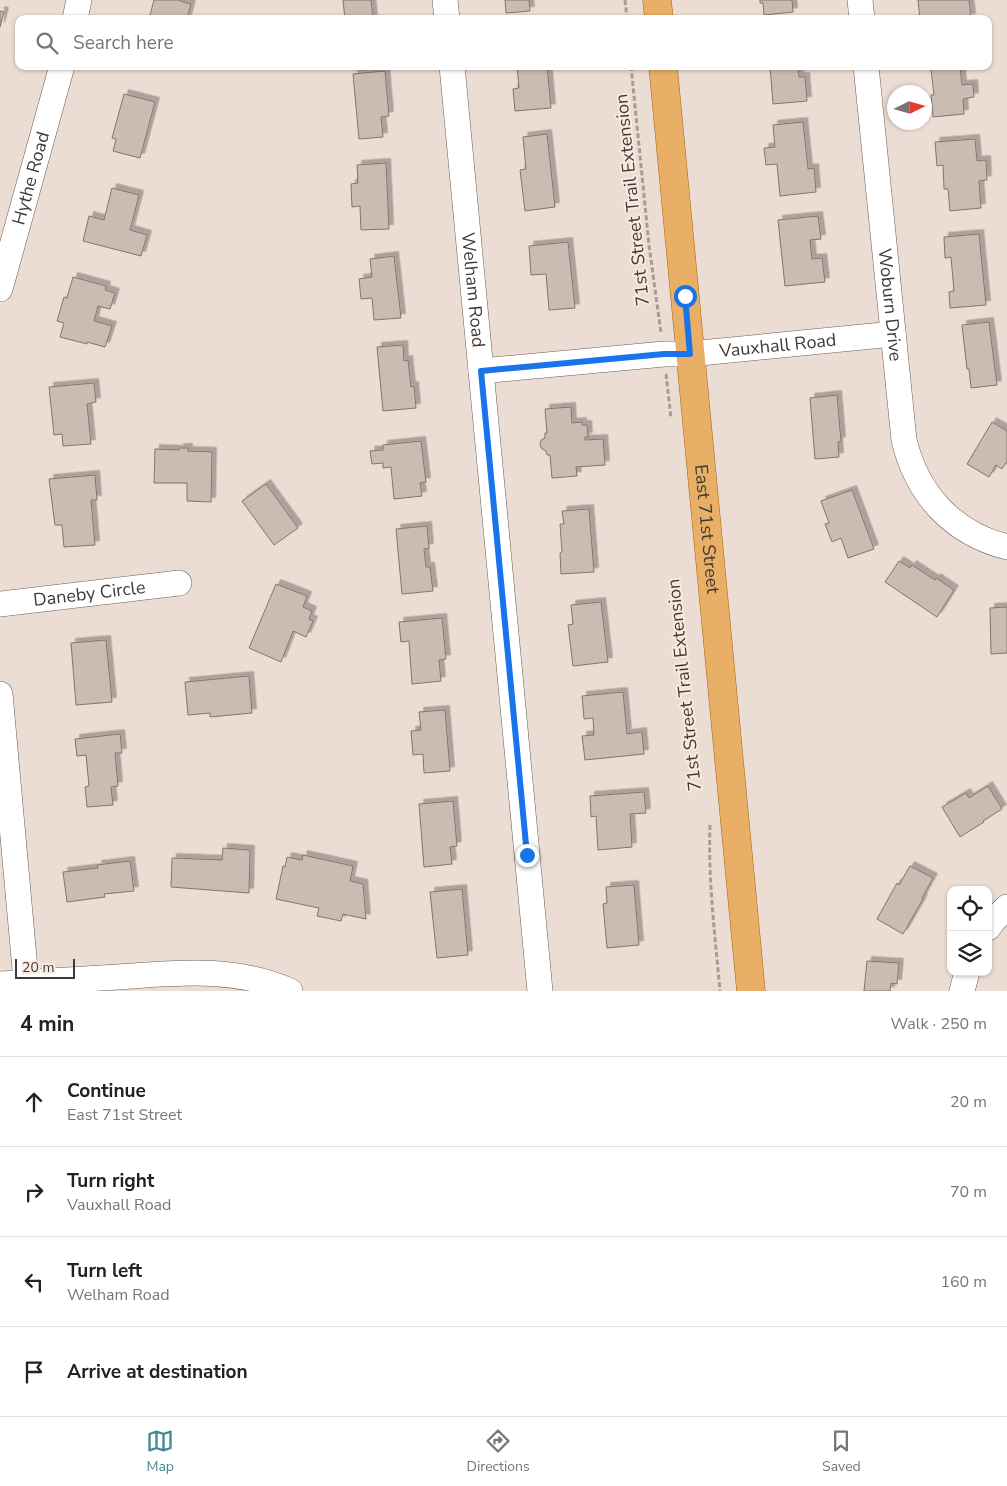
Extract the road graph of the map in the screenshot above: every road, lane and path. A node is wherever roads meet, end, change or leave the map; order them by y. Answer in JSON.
{"nodes":[{"id":1,"x":79,"y":0,"type":"edge"},
{"id":2,"x":445,"y":0,"type":"edge"},
{"id":3,"x":625,"y":0,"type":"edge"},
{"id":4,"x":657,"y":0,"type":"edge"},
{"id":5,"x":860,"y":0,"type":"edge"},
{"id":6,"x":76,"y":15,"type":"edge"},
{"id":7,"x":447,"y":15,"type":"edge"},
{"id":8,"x":627,"y":15,"type":"edge"},
{"id":9,"x":659,"y":15,"type":"edge"},
{"id":10,"x":862,"y":15,"type":"edge"},
{"id":11,"x":61,"y":70,"type":"edge"},
{"id":12,"x":452,"y":70,"type":"edge"},
{"id":13,"x":631,"y":70,"type":"edge"},
{"id":14,"x":663,"y":70,"type":"edge"},
{"id":15,"x":866,"y":70,"type":"edge"},
{"id":16,"x":0,"y":289,"type":"edge"},
{"id":17,"x":661,"y":331,"type":"dead end"},
{"id":18,"x":893,"y":334,"type":"junction"},
{"id":19,"x":690,"y":354,"type":"junction"},
{"id":20,"x":481,"y":371,"type":"junction"},
{"id":21,"x":666,"y":377,"type":"dead end"},
{"id":22,"x":671,"y":420,"type":"dead end"},
{"id":23,"x":1007,"y":547,"type":"edge"},
{"id":24,"x":179,"y":583,"type":"dead end"},
{"id":25,"x":0,"y":604,"type":"edge"},
{"id":26,"x":0,"y":694,"type":"edge"},
{"id":27,"x":710,"y":818,"type":"dead end"},
{"id":28,"x":1007,"y":907,"type":"edge"},
{"id":29,"x":992,"y":923,"type":"edge"},
{"id":30,"x":966,"y":976,"type":"edge"},
{"id":31,"x":0,"y":984,"type":"edge"},
{"id":32,"x":27,"y":987,"type":"edge"},
{"id":33,"x":290,"y":991,"type":"edge"},
{"id":34,"x":540,"y":991,"type":"edge"},
{"id":35,"x":720,"y":991,"type":"edge"},
{"id":36,"x":750,"y":991,"type":"edge"},
{"id":37,"x":962,"y":991,"type":"edge"}],
"edges":[{"from":1,"to":6,"type":"street"},
{"from":2,"to":7,"type":"street"},
{"from":3,"to":8,"type":"path"},
{"from":4,"to":9,"type":"main road"},
{"from":5,"to":10,"type":"street"},
{"from":11,"to":16,"type":"street","name":"Hythe Road"},
{"from":12,"to":20,"type":"street","name":"Welham Road"},
{"from":13,"to":17,"type":"path","name":"71st Street Trail Extension"},
{"from":14,"to":19,"type":"main road","name":"East 71st Street"},
{"from":15,"to":18,"type":"street","name":"Woburn Drive"},
{"from":18,"to":19,"type":"street","name":"Vauxhall Road"},
{"from":18,"to":23,"type":"street","name":"Woburn Drive"},
{"from":19,"to":20,"type":"street","name":"Vauxhall Road"},
{"from":19,"to":36,"type":"main road","name":"East 71st Street"},
{"from":20,"to":34,"type":"street","name":"Welham Road"},
{"from":21,"to":22,"type":"path"},
{"from":24,"to":25,"type":"street","name":"Daneby Circle"},
{"from":26,"to":32,"type":"street"},
{"from":27,"to":35,"type":"path"},
{"from":28,"to":29,"type":"street"},
{"from":30,"to":37,"type":"street"},
{"from":31,"to":32,"type":"street"},
{"from":32,"to":33,"type":"street"}]}
